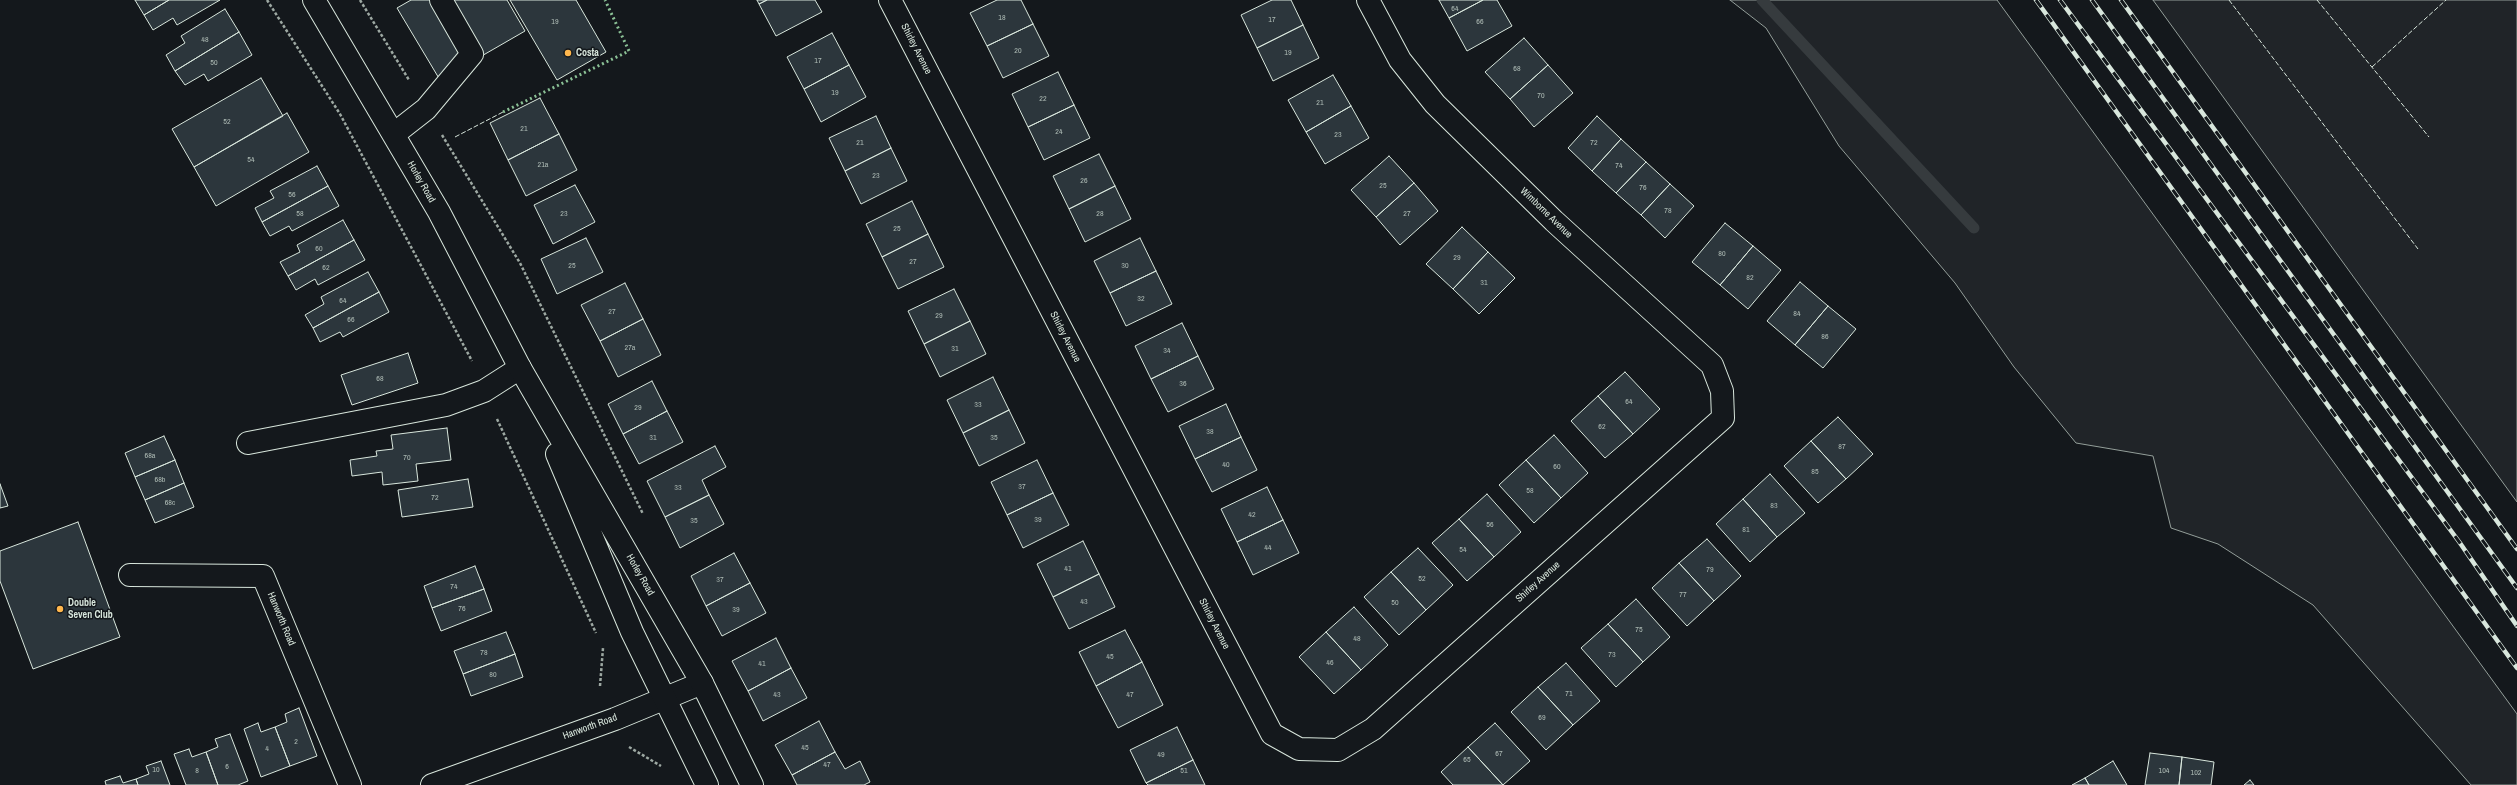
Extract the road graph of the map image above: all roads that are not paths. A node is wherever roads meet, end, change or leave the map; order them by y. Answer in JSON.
{"nodes":[{"id":1,"x":314,"y":0,"type":"edge"},
{"id":2,"x":441,"y":0,"type":"edge"},
{"id":3,"x":890,"y":0,"type":"edge"},
{"id":4,"x":1368,"y":0,"type":"edge"},
{"id":5,"x":394,"y":134,"type":"junction"},
{"id":6,"x":520,"y":368,"type":"junction"},
{"id":7,"x":1723,"y":418,"type":"joint"},
{"id":8,"x":248,"y":443,"type":"dead end"},
{"id":9,"x":130,"y":575,"type":"dead end"},
{"id":10,"x":702,"y":683,"type":"junction"},
{"id":11,"x":664,"y":699,"type":"junction"},
{"id":12,"x":350,"y":785,"type":"edge"},
{"id":13,"x":432,"y":785,"type":"edge"},
{"id":14,"x":707,"y":785,"type":"edge"},
{"id":15,"x":752,"y":785,"type":"edge"}],
"edges":[{"from":1,"to":5,"type":"street","name":"Horley Road"},
{"from":2,"to":5,"type":"street"},
{"from":3,"to":7,"type":"street","name":"Shirley Avenue"},
{"from":4,"to":7,"type":"street","name":"Wimborne Avenue"},
{"from":5,"to":6,"type":"street","name":"Horley Road"},
{"from":6,"to":8,"type":"street"},
{"from":6,"to":10,"type":"street","name":"Horley Road"},
{"from":6,"to":11,"type":"street","name":"Horley Road"},
{"from":9,"to":12,"type":"street","name":"Hanworth Road"},
{"from":10,"to":11,"type":"street","name":"Hanworth Road"},
{"from":10,"to":15,"type":"street","name":"Horley Road"},
{"from":11,"to":13,"type":"street","name":"Hanworth Road"},
{"from":11,"to":14,"type":"street","name":"Horley Road"}]}
